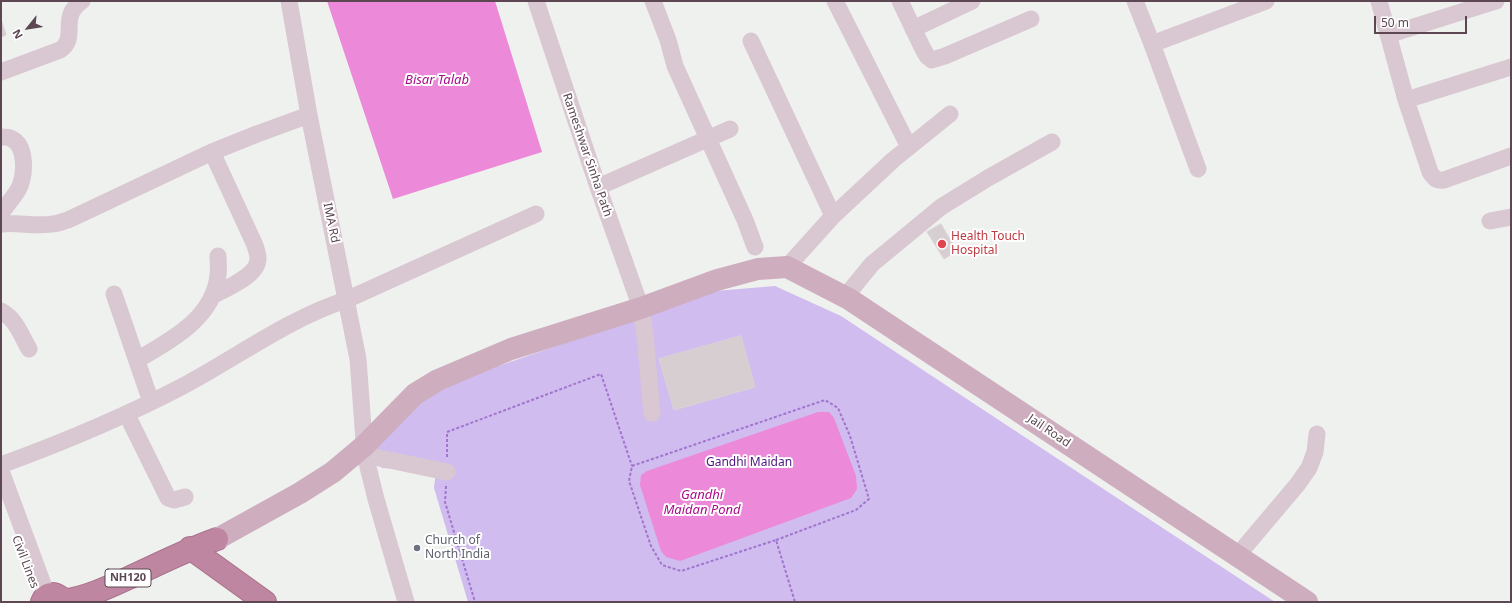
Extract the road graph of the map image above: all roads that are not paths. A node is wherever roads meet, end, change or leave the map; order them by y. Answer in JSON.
{"nodes":[{"id":1,"x":82,"y":1,"type":"edge"},
{"id":2,"x":289,"y":1,"type":"edge"},
{"id":3,"x":536,"y":1,"type":"edge"},
{"id":4,"x":653,"y":1,"type":"edge"},
{"id":5,"x":835,"y":1,"type":"edge"},
{"id":6,"x":900,"y":1,"type":"edge"},
{"id":7,"x":972,"y":1,"type":"edge"},
{"id":8,"x":1135,"y":1,"type":"edge"},
{"id":9,"x":1266,"y":1,"type":"edge"},
{"id":10,"x":1379,"y":1,"type":"edge"},
{"id":11,"x":1496,"y":1,"type":"edge"},
{"id":12,"x":1031,"y":19,"type":"dead end"},
{"id":13,"x":913,"y":29,"type":"junction"},
{"id":14,"x":1388,"y":35,"type":"junction"},
{"id":15,"x":751,"y":41,"type":"dead end"},
{"id":16,"x":1152,"y":44,"type":"junction"},
{"id":17,"x":1511,"y":67,"type":"edge"},
{"id":18,"x":1,"y":72,"type":"edge"},
{"id":19,"x":1406,"y":100,"type":"junction"},
{"id":20,"x":950,"y":114,"type":"dead end"},
{"id":21,"x":309,"y":115,"type":"junction"},
{"id":22,"x":730,"y":129,"type":"dead end"},
{"id":23,"x":1,"y":137,"type":"edge"},
{"id":24,"x":707,"y":138,"type":"junction"},
{"id":25,"x":1052,"y":142,"type":"dead end"},
{"id":26,"x":908,"y":147,"type":"junction"},
{"id":27,"x":212,"y":152,"type":"junction"},
{"id":28,"x":1511,"y":156,"type":"edge"},
{"id":29,"x":1198,"y":169,"type":"dead end"},
{"id":30,"x":598,"y":187,"type":"junction"},
{"id":31,"x":1,"y":213,"type":"edge"},
{"id":32,"x":536,"y":214,"type":"dead end"},
{"id":33,"x":833,"y":216,"type":"junction"},
{"id":34,"x":1511,"y":217,"type":"edge"},
{"id":35,"x":1490,"y":221,"type":"dead end"},
{"id":36,"x":1,"y":224,"type":"edge"},
{"id":37,"x":755,"y":246,"type":"dead end"},
{"id":38,"x":218,"y":256,"type":"dead end"},
{"id":39,"x":787,"y":268,"type":"junction"},
{"id":40,"x":114,"y":294,"type":"dead end"},
{"id":41,"x":212,"y":296,"type":"junction"},
{"id":42,"x":845,"y":297,"type":"junction"},
{"id":43,"x":346,"y":300,"type":"junction"},
{"id":44,"x":641,"y":308,"type":"junction"},
{"id":45,"x":1,"y":311,"type":"edge"},
{"id":46,"x":29,"y":349,"type":"dead end"},
{"id":47,"x":137,"y":360,"type":"junction"},
{"id":48,"x":151,"y":402,"type":"junction"},
{"id":49,"x":652,"y":413,"type":"dead end"},
{"id":50,"x":127,"y":415,"type":"junction"},
{"id":51,"x":1317,"y":434,"type":"dead end"},
{"id":52,"x":365,"y":450,"type":"junction"},
{"id":53,"x":1,"y":465,"type":"edge"},
{"id":54,"x":1,"y":471,"type":"edge"},
{"id":55,"x":447,"y":472,"type":"road end"},
{"id":56,"x":185,"y":497,"type":"dead end"},
{"id":57,"x":1,"y":499,"type":"edge"},
{"id":58,"x":217,"y":539,"type":"joint"},
{"id":59,"x":197,"y":553,"type":"junction"},
{"id":60,"x":1237,"y":556,"type":"junction"},
{"id":61,"x":51,"y":600,"type":"edge"},
{"id":62,"x":102,"y":602,"type":"edge"},
{"id":63,"x":265,"y":602,"type":"edge"},
{"id":64,"x":406,"y":602,"type":"edge"},
{"id":65,"x":1307,"y":602,"type":"edge"}],
"edges":[{"from":1,"to":18,"type":"street"},
{"from":2,"to":21,"type":"street","name":"IMA Rd"},
{"from":3,"to":30,"type":"street","name":"Rameshwar Sinha Path"},
{"from":4,"to":24,"type":"street"},
{"from":5,"to":26,"type":"street"},
{"from":6,"to":13,"type":"street"},
{"from":7,"to":13,"type":"street"},
{"from":8,"to":16,"type":"street"},
{"from":9,"to":16,"type":"street"},
{"from":10,"to":14,"type":"street"},
{"from":11,"to":14,"type":"street"},
{"from":12,"to":13,"type":"street"},
{"from":14,"to":19,"type":"street"},
{"from":15,"to":33,"type":"street"},
{"from":16,"to":29,"type":"street"},
{"from":17,"to":19,"type":"street"},
{"from":19,"to":28,"type":"street"},
{"from":20,"to":26,"type":"street"},
{"from":21,"to":27,"type":"street"},
{"from":21,"to":43,"type":"street","name":"IMA Rd"},
{"from":22,"to":24,"type":"street"},
{"from":23,"to":31,"type":"street"},
{"from":24,"to":30,"type":"street"},
{"from":24,"to":37,"type":"street"},
{"from":25,"to":42,"type":"street"},
{"from":26,"to":33,"type":"street"},
{"from":27,"to":36,"type":"street"},
{"from":27,"to":41,"type":"street"},
{"from":30,"to":44,"type":"street","name":"Rameshwar Sinha Path"},
{"from":32,"to":43,"type":"street"},
{"from":33,"to":39,"type":"street"},
{"from":34,"to":35,"type":"street"},
{"from":38,"to":41,"type":"street"},
{"from":39,"to":42,"type":"main road","name":"Jail Road"},
{"from":39,"to":44,"type":"main road"},
{"from":40,"to":47,"type":"street"},
{"from":41,"to":47,"type":"street"},
{"from":42,"to":60,"type":"main road","name":"Jail Road"},
{"from":43,"to":48,"type":"street"},
{"from":43,"to":52,"type":"street","name":"IMA Rd"},
{"from":44,"to":49,"type":"street","name":"Rameshwar Sinha Path"},
{"from":44,"to":52,"type":"main road"},
{"from":45,"to":46,"type":"street"},
{"from":47,"to":48,"type":"street"},
{"from":48,"to":50,"type":"street"},
{"from":50,"to":53,"type":"street"},
{"from":50,"to":56,"type":"street"},
{"from":51,"to":60,"type":"street"},
{"from":52,"to":55,"type":"street"},
{"from":52,"to":58,"type":"main road"},
{"from":52,"to":64,"type":"street","name":"IMA Rd"},
{"from":54,"to":61,"type":"street"},
{"from":57,"to":61,"type":"street","name":"Civil Lines"},
{"from":58,"to":59,"type":"highway"},
{"from":59,"to":61,"type":"highway","number":"NH120"},
{"from":59,"to":62,"type":"highway","number":"NH120"},
{"from":59,"to":63,"type":"highway"},
{"from":60,"to":65,"type":"main road","name":"Jail Road"}]}
